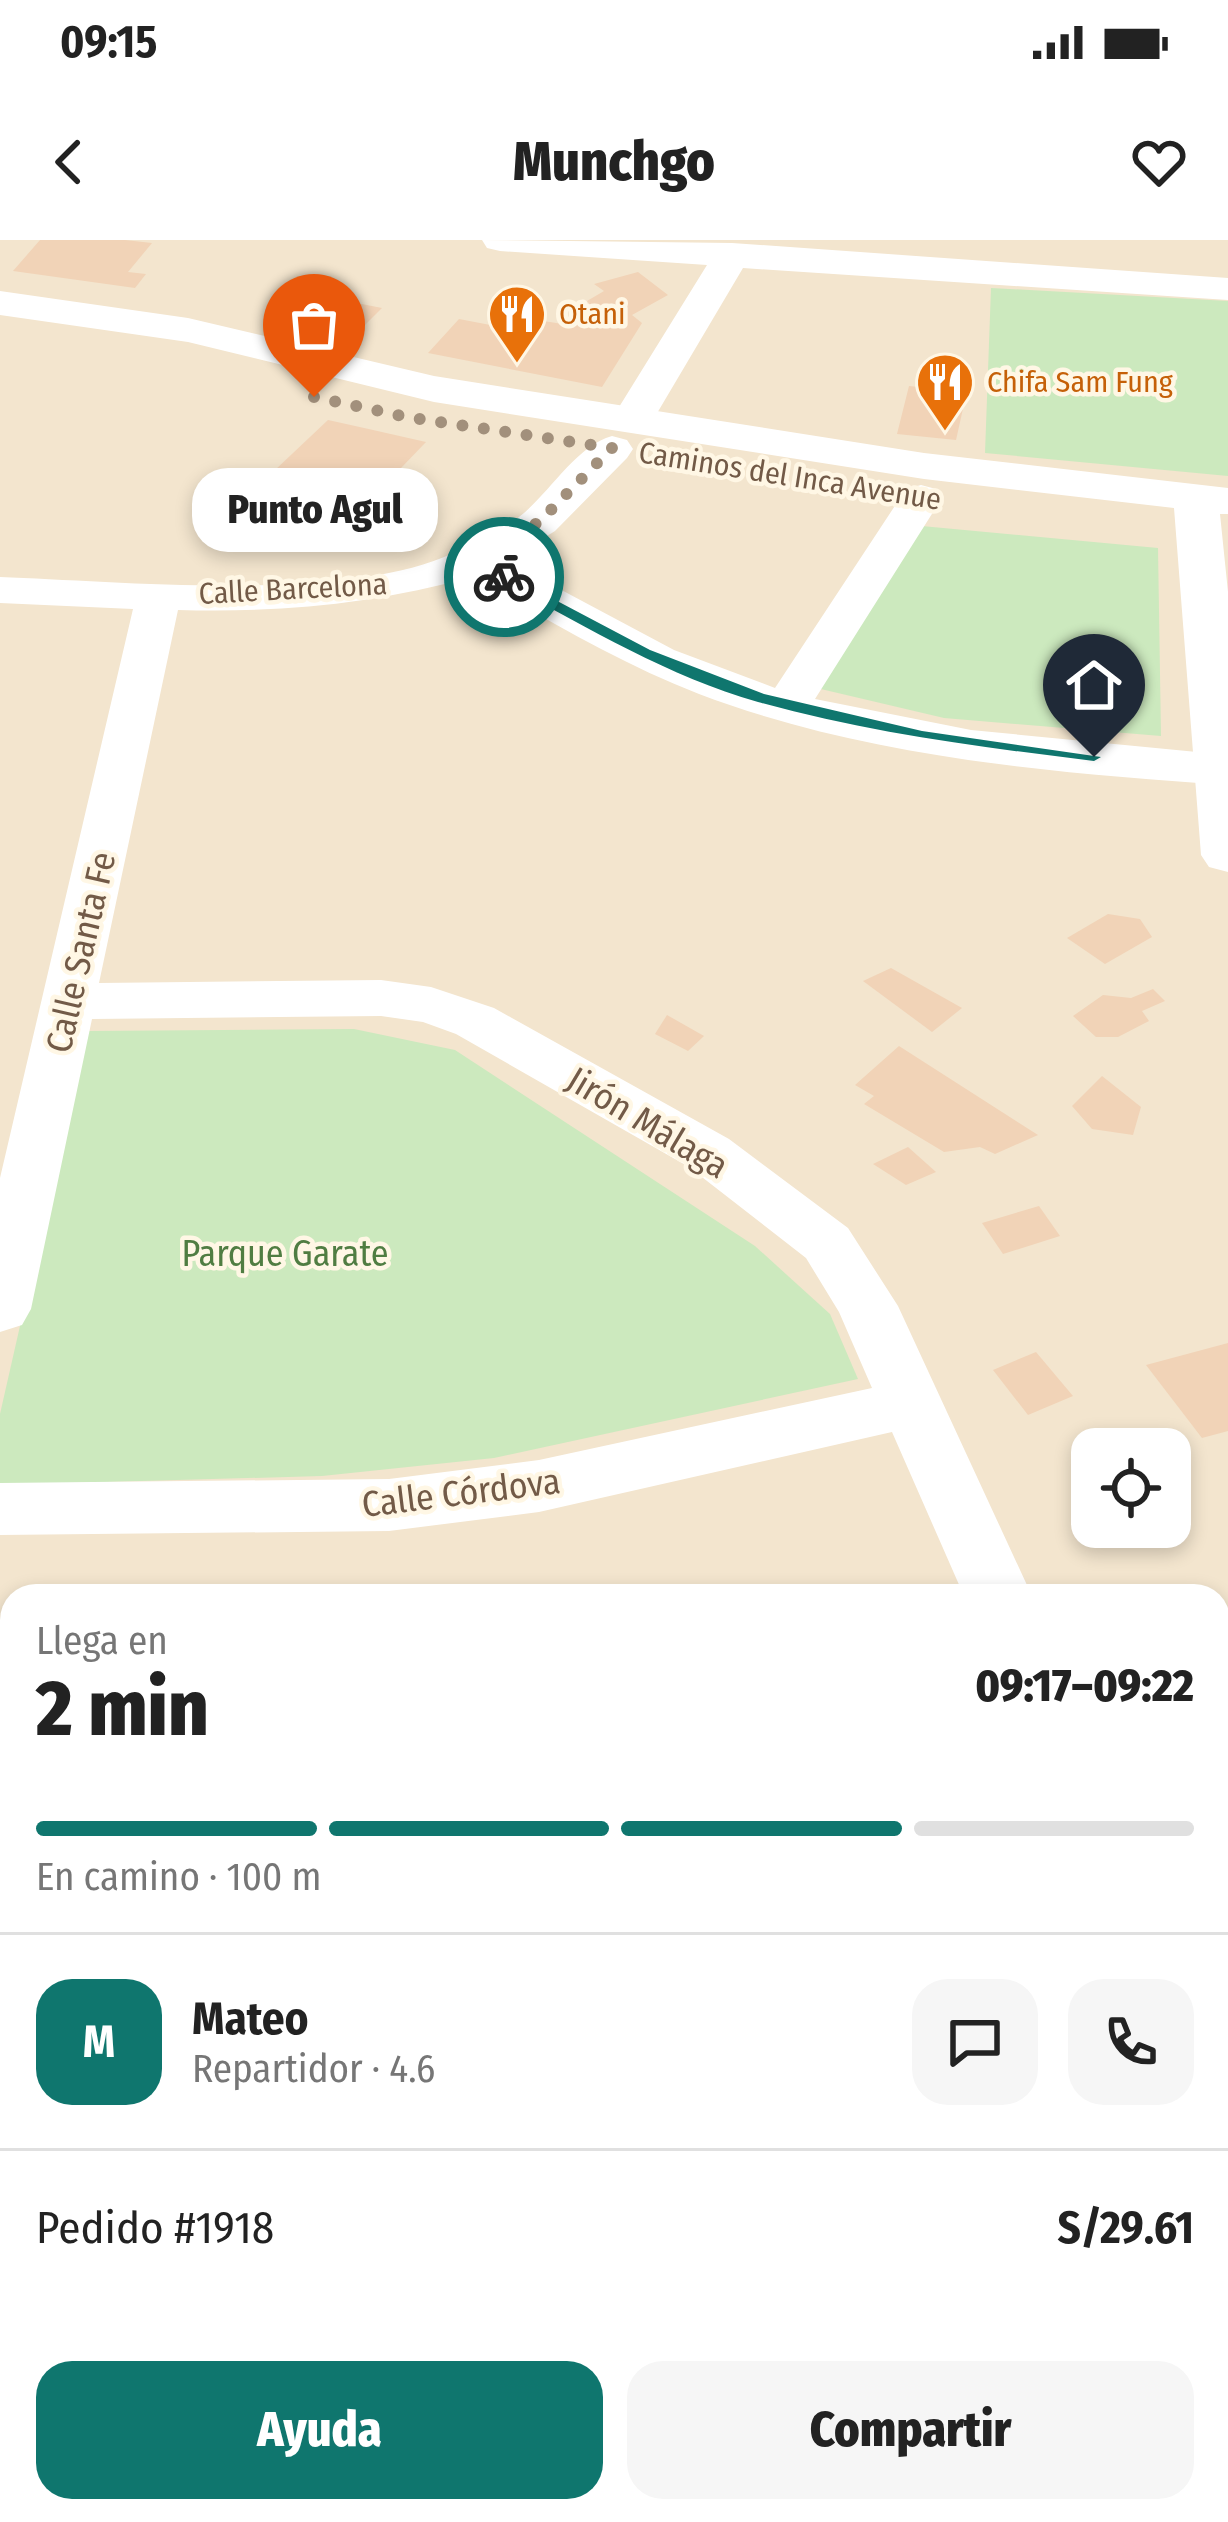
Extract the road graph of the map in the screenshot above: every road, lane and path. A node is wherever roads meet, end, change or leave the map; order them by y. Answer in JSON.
{"nodes":[{"id":1,"x":500,"y":240,"type":"edge"},
{"id":2,"x":732,"y":254,"type":"junction"},
{"id":3,"x":1228,"y":289,"type":"edge"},
{"id":4,"x":0,"y":303,"type":"edge"},
{"id":5,"x":0,"y":342,"type":"edge"},
{"id":6,"x":622,"y":434,"type":"junction"},
{"id":7,"x":921,"y":498,"type":"junction"},
{"id":8,"x":1212,"y":515,"type":"edge"},
{"id":9,"x":475,"y":561,"type":"junction"},
{"id":10,"x":0,"y":590,"type":"edge"},
{"id":11,"x":159,"y":594,"type":"junction"},
{"id":12,"x":788,"y":704,"type":"junction"},
{"id":13,"x":1223,"y":770,"type":"edge"},
{"id":14,"x":1228,"y":855,"type":"edge"},
{"id":15,"x":69,"y":1001,"type":"junction"},
{"id":16,"x":0,"y":1309,"type":"edge"},
{"id":17,"x":914,"y":1403,"type":"junction"},
{"id":18,"x":0,"y":1509,"type":"edge"},
{"id":19,"x":993,"y":1584,"type":"edge"}],
"edges":[{"from":1,"to":2,"type":"street"},
{"from":2,"to":3,"type":"street"},
{"from":2,"to":6,"type":"street","name":"Calle Barcelona"},
{"from":4,"to":6,"type":"main road","name":"Caminos del Inca Avenue"},
{"from":5,"to":6,"type":"main road","name":"Caminos del Inca Avenue"},
{"from":6,"to":7,"type":"main road","name":"Caminos del Inca Avenue"},
{"from":6,"to":8,"type":"main road","name":"Caminos del Inca Avenue"},
{"from":6,"to":9,"type":"street","name":"Calle Barcelona"},
{"from":7,"to":8,"type":"main road","name":"Caminos del Inca Avenue"},
{"from":7,"to":12,"type":"street"},
{"from":8,"to":13,"type":"main road"},
{"from":9,"to":11,"type":"street","name":"Calle Barcelona"},
{"from":9,"to":12,"type":"street"},
{"from":10,"to":11,"type":"street","name":"Calle Barcelona"},
{"from":11,"to":15,"type":"street","name":"Calle Santa Fe"},
{"from":12,"to":13,"type":"street"},
{"from":13,"to":14,"type":"main road"},
{"from":15,"to":16,"type":"street","name":"Calle Santa Fe"},
{"from":15,"to":17,"type":"street","name":"Jirón Málaga"},
{"from":17,"to":18,"type":"street","name":"Calle Córdova"},
{"from":17,"to":19,"type":"street","name":"Jirón Málaga"}]}
